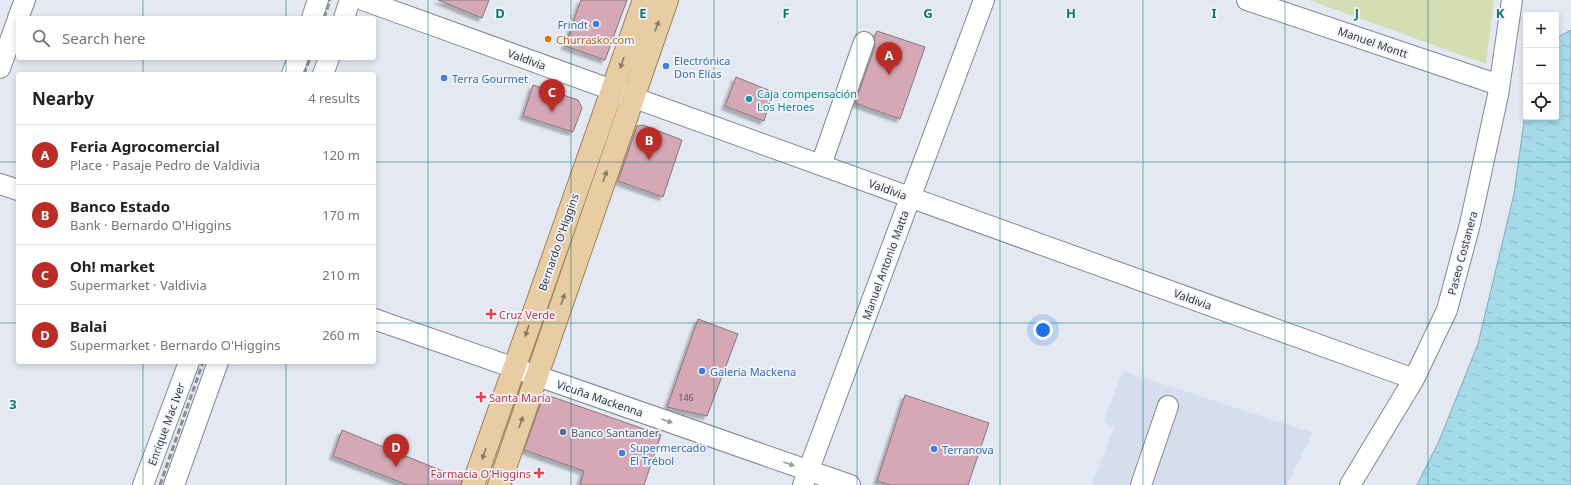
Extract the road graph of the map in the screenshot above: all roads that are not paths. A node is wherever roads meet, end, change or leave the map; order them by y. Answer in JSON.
{"nodes":[{"id":1,"x":25,"y":0,"type":"edge"},
{"id":2,"x":318,"y":0,"type":"edge"},
{"id":3,"x":350,"y":0,"type":"edge"},
{"id":4,"x":362,"y":0,"type":"edge"},
{"id":5,"x":644,"y":0,"type":"edge"},
{"id":6,"x":666,"y":0,"type":"edge"},
{"id":7,"x":984,"y":0,"type":"edge"},
{"id":8,"x":1247,"y":0,"type":"edge"},
{"id":9,"x":1512,"y":0,"type":"edge"},
{"id":10,"x":19,"y":16,"type":"edge"},
{"id":11,"x":313,"y":16,"type":"edge"},
{"id":12,"x":345,"y":16,"type":"edge"},
{"id":13,"x":16,"y":24,"type":"edge"},
{"id":14,"x":864,"y":42,"type":"dead end"},
{"id":15,"x":297,"y":60,"type":"edge"},
{"id":16,"x":328,"y":60,"type":"edge"},
{"id":17,"x":0,"y":68,"type":"edge"},
{"id":18,"x":293,"y":72,"type":"edge"},
{"id":19,"x":324,"y":72,"type":"edge"},
{"id":20,"x":1500,"y":85,"type":"junction"},
{"id":21,"x":622,"y":94,"type":"junction"},
{"id":22,"x":820,"y":165,"type":"junction"},
{"id":23,"x":0,"y":184,"type":"edge"},
{"id":24,"x":16,"y":189,"type":"edge"},
{"id":25,"x":910,"y":197,"type":"junction"},
{"id":26,"x":376,"y":320,"type":"edge"},
{"id":27,"x":188,"y":364,"type":"edge"},
{"id":28,"x":217,"y":364,"type":"edge"},
{"id":29,"x":514,"y":368,"type":"junction"},
{"id":30,"x":537,"y":376,"type":"junction"},
{"id":31,"x":1414,"y":379,"type":"junction"},
{"id":32,"x":1168,"y":406,"type":"dead end"},
{"id":33,"x":806,"y":478,"type":"edge"},
{"id":34,"x":143,"y":485,"type":"edge"},
{"id":35,"x":174,"y":485,"type":"edge"},
{"id":36,"x":473,"y":485,"type":"edge"},
{"id":37,"x":499,"y":485,"type":"edge"},
{"id":38,"x":850,"y":485,"type":"edge"},
{"id":39,"x":1141,"y":485,"type":"edge"},
{"id":40,"x":1350,"y":485,"type":"edge"}],
"edges":[{"from":1,"to":10,"type":"street"},
{"from":2,"to":11,"type":"street"},
{"from":3,"to":12,"type":"street"},
{"from":4,"to":21,"type":"street","name":"Valdivia"},
{"from":5,"to":21,"type":"main road","name":"Bernardo O'Higgins","one_way":true},
{"from":21,"to":6,"type":"main road","name":"Bernardo O'Higgins","one_way":true},
{"from":7,"to":25,"type":"street","name":"Manuel Antonio Matta"},
{"from":8,"to":20,"type":"street","name":"Manuel Montt"},
{"from":9,"to":20,"type":"street","name":"Paseo Costanera"},
{"from":13,"to":17,"type":"street"},
{"from":14,"to":22,"type":"street"},
{"from":15,"to":18,"type":"street"},
{"from":16,"to":19,"type":"street"},
{"from":20,"to":31,"type":"street","name":"Paseo Costanera"},
{"from":21,"to":22,"type":"street","name":"Valdivia"},
{"from":21,"to":29,"type":"main road","name":"Bernardo O'Higgins","one_way":true},
{"from":30,"to":21,"type":"main road","name":"Bernardo O'Higgins","one_way":true},
{"from":22,"to":25,"type":"street","name":"Valdivia"},
{"from":23,"to":24,"type":"street"},
{"from":25,"to":31,"type":"street","name":"Valdivia"},
{"from":25,"to":33,"type":"street","name":"Manuel Antonio Matta"},
{"from":26,"to":29,"type":"street","name":"Vicuña Mackenna"},
{"from":27,"to":34,"type":"street","name":"Enrique Mac Iver"},
{"from":28,"to":35,"type":"street"},
{"from":29,"to":30,"type":"street","name":"Vicuña Mackenna"},
{"from":29,"to":36,"type":"main road","name":"Bernardo O'Higgins","one_way":true},
{"from":30,"to":33,"type":"street","name":"Vicuña Mackenna","one_way":true},
{"from":37,"to":30,"type":"main road","name":"Bernardo O'Higgins","one_way":true},
{"from":31,"to":40,"type":"street","name":"Paseo Costanera"},
{"from":32,"to":39,"type":"street"},
{"from":33,"to":38,"type":"street","name":"Vicuña Mackenna"}]}
